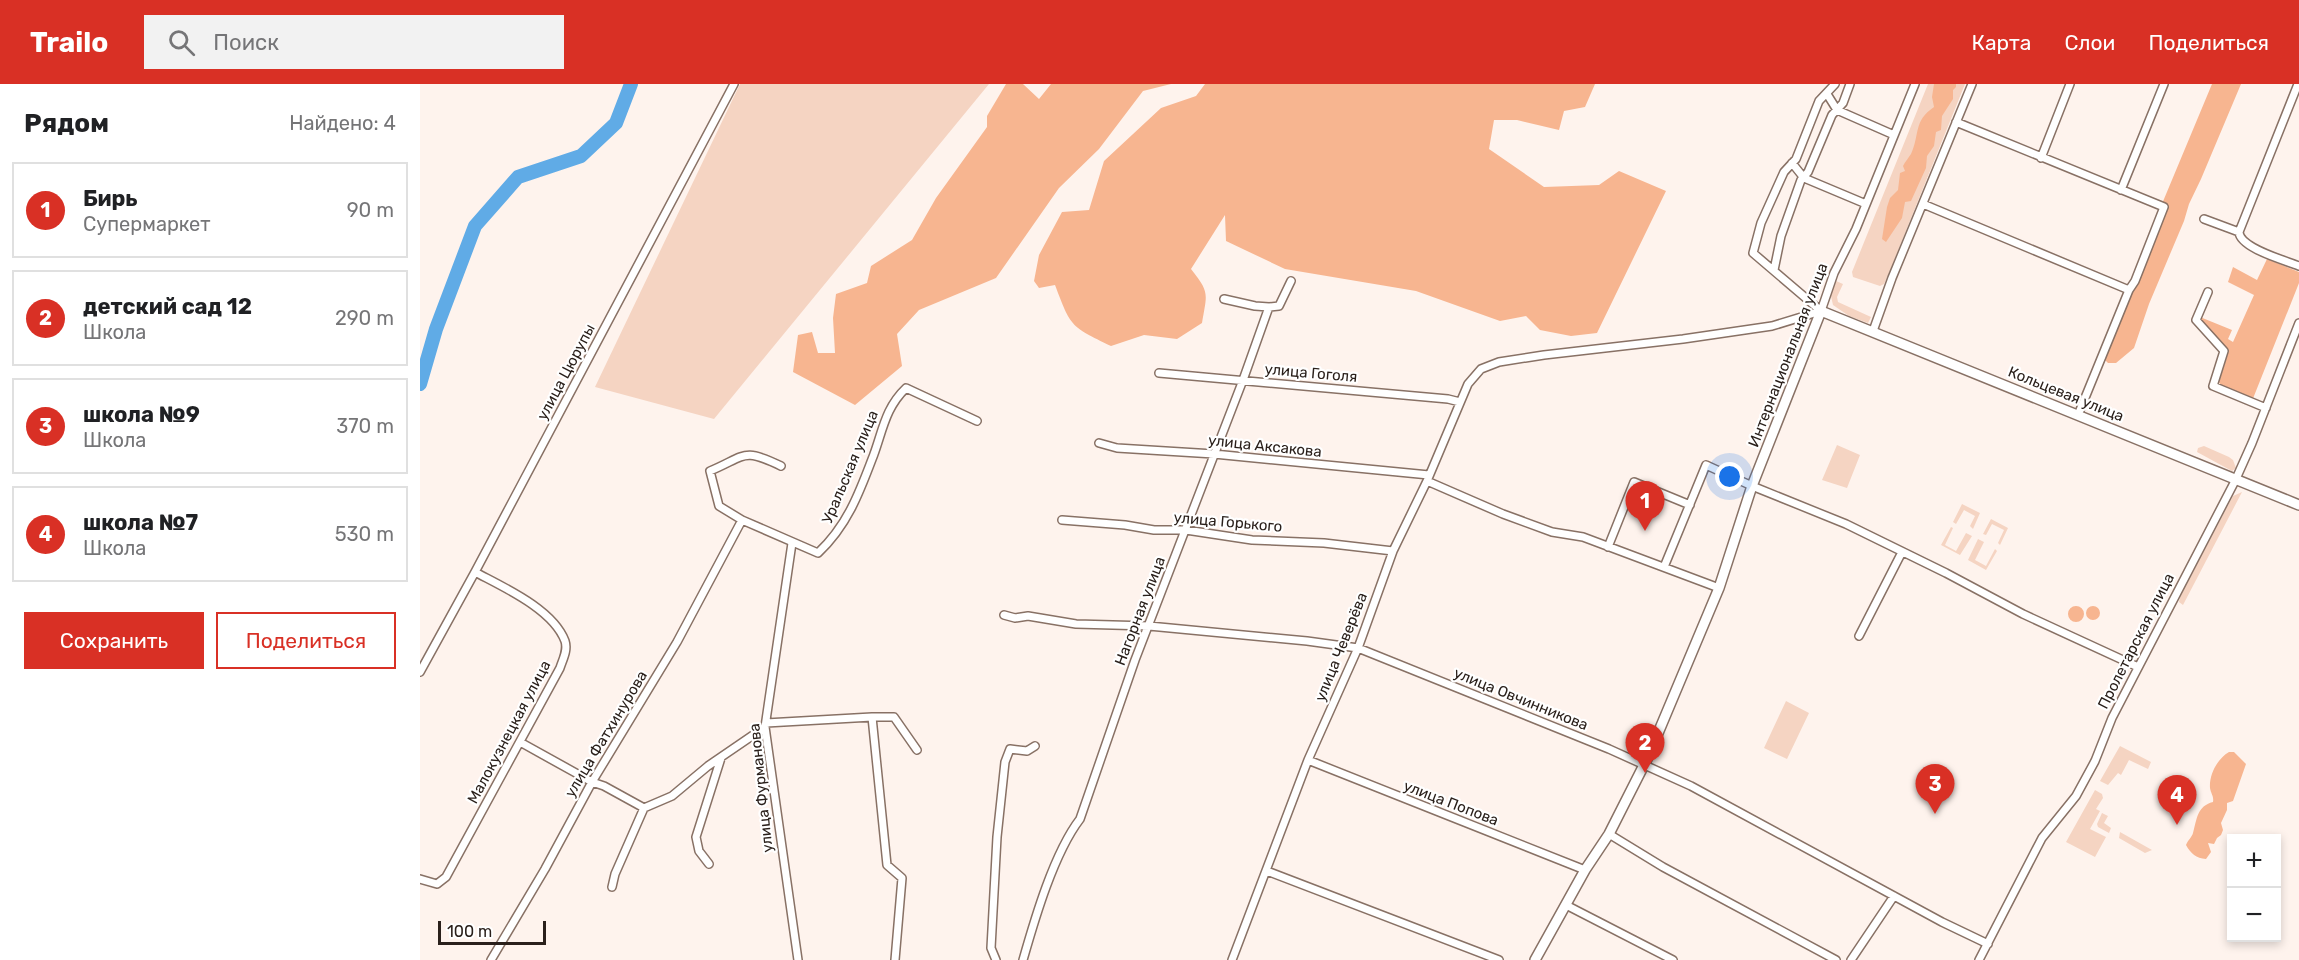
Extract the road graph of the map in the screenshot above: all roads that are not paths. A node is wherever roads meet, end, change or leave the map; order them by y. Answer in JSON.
{"nodes":[{"id":1,"x":734,"y":84,"type":"edge"},
{"id":2,"x":1835,"y":84,"type":"edge"},
{"id":3,"x":1851,"y":84,"type":"edge"},
{"id":4,"x":1915,"y":84,"type":"edge"},
{"id":5,"x":1972,"y":84,"type":"edge"},
{"id":6,"x":2070,"y":84,"type":"edge"},
{"id":7,"x":2164,"y":84,"type":"edge"},
{"id":8,"x":2298,"y":84,"type":"edge"},
{"id":9,"x":1827,"y":94,"type":"junction"},
{"id":10,"x":1837,"y":110,"type":"junction"},
{"id":11,"x":1956,"y":122,"type":"junction"},
{"id":12,"x":1894,"y":135,"type":"junction"},
{"id":13,"x":2040,"y":158,"type":"junction"},
{"id":14,"x":1792,"y":163,"type":"junction"},
{"id":15,"x":1804,"y":178,"type":"junction"},
{"id":16,"x":2121,"y":190,"type":"junction"},
{"id":17,"x":1866,"y":204,"type":"junction"},
{"id":18,"x":1923,"y":204,"type":"junction"},
{"id":19,"x":2204,"y":219,"type":"dead end"},
{"id":20,"x":2239,"y":232,"type":"junction"},
{"id":21,"x":2299,"y":266,"type":"edge"},
{"id":22,"x":1774,"y":270,"type":"junction"},
{"id":23,"x":1291,"y":281,"type":"dead end"},
{"id":24,"x":2129,"y":290,"type":"junction"},
{"id":25,"x":2208,"y":292,"type":"dead end"},
{"id":26,"x":1224,"y":299,"type":"dead end"},
{"id":27,"x":1269,"y":307,"type":"junction"},
{"id":28,"x":1821,"y":310,"type":"junction"},
{"id":29,"x":2299,"y":323,"type":"edge"},
{"id":30,"x":1873,"y":331,"type":"junction"},
{"id":31,"x":1159,"y":373,"type":"dead end"},
{"id":32,"x":1244,"y":380,"type":"junction"},
{"id":33,"x":1460,"y":402,"type":"junction"},
{"id":34,"x":2266,"y":408,"type":"junction"},
{"id":35,"x":2078,"y":414,"type":"junction"},
{"id":36,"x":976,"y":421,"type":"dead end"},
{"id":37,"x":1099,"y":443,"type":"dead end"},
{"id":38,"x":1214,"y":454,"type":"junction"},
{"id":39,"x":781,"y":466,"type":"dead end"},
{"id":40,"x":1428,"y":478,"type":"junction"},
{"id":41,"x":2235,"y":481,"type":"junction"},
{"id":42,"x":1752,"y":486,"type":"junction"},
{"id":43,"x":1690,"y":505,"type":"junction"},
{"id":44,"x":2299,"y":505,"type":"edge"},
{"id":45,"x":742,"y":520,"type":"junction"},
{"id":46,"x":1062,"y":520,"type":"dead end"},
{"id":47,"x":1186,"y":530,"type":"junction"},
{"id":48,"x":792,"y":543,"type":"junction"},
{"id":49,"x":1608,"y":547,"type":"junction"},
{"id":50,"x":1393,"y":551,"type":"junction"},
{"id":51,"x":1902,"y":552,"type":"junction"},
{"id":52,"x":1664,"y":567,"type":"junction"},
{"id":53,"x":475,"y":572,"type":"junction"},
{"id":54,"x":1719,"y":588,"type":"junction"},
{"id":55,"x":1004,"y":615,"type":"dead end"},
{"id":56,"x":1149,"y":626,"type":"junction"},
{"id":57,"x":1859,"y":636,"type":"dead end"},
{"id":58,"x":1358,"y":648,"type":"junction"},
{"id":59,"x":2138,"y":667,"type":"junction"},
{"id":60,"x":420,"y":672,"type":"edge"},
{"id":61,"x":872,"y":717,"type":"junction"},
{"id":62,"x":765,"y":725,"type":"junction"},
{"id":63,"x":520,"y":742,"type":"junction"},
{"id":64,"x":1035,"y":747,"type":"dead end"},
{"id":65,"x":917,"y":750,"type":"dead end"},
{"id":66,"x":721,"y":758,"type":"junction"},
{"id":67,"x":1308,"y":760,"type":"junction"},
{"id":68,"x":1644,"y":765,"type":"junction"},
{"id":69,"x":592,"y":783,"type":"junction"},
{"id":70,"x":644,"y":808,"type":"junction"},
{"id":71,"x":1609,"y":834,"type":"junction"},
{"id":72,"x":708,"y":864,"type":"dead end"},
{"id":73,"x":1585,"y":870,"type":"junction"},
{"id":74,"x":1267,"y":871,"type":"junction"},
{"id":75,"x":420,"y":879,"type":"edge"},
{"id":76,"x":612,"y":887,"type":"dead end"},
{"id":77,"x":1894,"y":896,"type":"junction"},
{"id":78,"x":1566,"y":904,"type":"junction"},
{"id":79,"x":1988,"y":944,"type":"junction"},
{"id":80,"x":490,"y":960,"type":"edge"},
{"id":81,"x":798,"y":960,"type":"edge"},
{"id":82,"x":895,"y":960,"type":"edge"},
{"id":83,"x":996,"y":960,"type":"edge"},
{"id":84,"x":1023,"y":960,"type":"edge"},
{"id":85,"x":1232,"y":960,"type":"edge"},
{"id":86,"x":1499,"y":960,"type":"edge"},
{"id":87,"x":1535,"y":960,"type":"edge"},
{"id":88,"x":1672,"y":960,"type":"edge"},
{"id":89,"x":1836,"y":960,"type":"edge"},
{"id":90,"x":1851,"y":960,"type":"edge"},
{"id":91,"x":1979,"y":960,"type":"edge"}],
"edges":[{"from":1,"to":53,"type":"street","name":"улица Цюрупы"},
{"from":2,"to":9,"type":"street"},
{"from":3,"to":10,"type":"street"},
{"from":4,"to":12,"type":"street","name":"Интернациональная улица"},
{"from":5,"to":11,"type":"street"},
{"from":6,"to":13,"type":"street"},
{"from":7,"to":16,"type":"street"},
{"from":8,"to":20,"type":"street"},
{"from":9,"to":10,"type":"street"},
{"from":9,"to":14,"type":"street"},
{"from":10,"to":12,"type":"street"},
{"from":10,"to":15,"type":"street"},
{"from":11,"to":13,"type":"street"},
{"from":11,"to":18,"type":"street"},
{"from":12,"to":17,"type":"street","name":"Интернациональная улица"},
{"from":13,"to":16,"type":"street"},
{"from":14,"to":15,"type":"street"},
{"from":14,"to":22,"type":"street"},
{"from":15,"to":17,"type":"street"},
{"from":15,"to":22,"type":"street"},
{"from":16,"to":24,"type":"street"},
{"from":17,"to":28,"type":"street","name":"Интернациональная улица"},
{"from":18,"to":24,"type":"street"},
{"from":18,"to":30,"type":"street"},
{"from":19,"to":20,"type":"street"},
{"from":20,"to":21,"type":"street"},
{"from":22,"to":28,"type":"street"},
{"from":23,"to":27,"type":"street","name":"Нагорная улица"},
{"from":24,"to":35,"type":"street"},
{"from":25,"to":34,"type":"street"},
{"from":26,"to":27,"type":"street"},
{"from":27,"to":32,"type":"street","name":"Нагорная улица"},
{"from":28,"to":30,"type":"main road","name":"Кольцевая улица"},
{"from":28,"to":33,"type":"street","name":"улица Чеверёва"},
{"from":28,"to":42,"type":"main road","name":"Интернациональная улица"},
{"from":29,"to":34,"type":"street","name":"Пролетарская улица"},
{"from":30,"to":35,"type":"main road","name":"Кольцевая улица"},
{"from":31,"to":32,"type":"street","name":"улица Гоголя"},
{"from":32,"to":33,"type":"street","name":"улица Гоголя"},
{"from":32,"to":38,"type":"street","name":"Нагорная улица"},
{"from":33,"to":40,"type":"street","name":"улица Чеверёва"},
{"from":34,"to":41,"type":"street","name":"Пролетарская улица"},
{"from":35,"to":41,"type":"main road","name":"Кольцевая улица"},
{"from":36,"to":48,"type":"street","name":"Уральская улица"},
{"from":37,"to":38,"type":"street","name":"улица Аксакова"},
{"from":38,"to":40,"type":"street","name":"улица Аксакова"},
{"from":38,"to":47,"type":"street","name":"Нагорная улица"},
{"from":39,"to":45,"type":"street","name":"Уральская улица"},
{"from":40,"to":49,"type":"street","name":"улица Аксакова"},
{"from":40,"to":50,"type":"street","name":"улица Чеверёва"},
{"from":41,"to":44,"type":"main road","name":"Кольцевая улица"},
{"from":41,"to":59,"type":"street","name":"Пролетарская улица"},
{"from":42,"to":43,"type":"street"},
{"from":42,"to":51,"type":"street"},
{"from":42,"to":54,"type":"main road","name":"Интернациональная улица"},
{"from":43,"to":49,"type":"street"},
{"from":43,"to":52,"type":"street"},
{"from":45,"to":48,"type":"street","name":"Уральская улица"},
{"from":45,"to":69,"type":"street","name":"улица Фатхинурова"},
{"from":46,"to":47,"type":"street","name":"улица Горького"},
{"from":47,"to":50,"type":"street","name":"улица Горького"},
{"from":47,"to":56,"type":"street","name":"Нагорная улица"},
{"from":48,"to":62,"type":"street","name":"улица Фурманова"},
{"from":49,"to":52,"type":"street","name":"улица Аксакова"},
{"from":50,"to":58,"type":"street","name":"улица Чеверёва"},
{"from":51,"to":57,"type":"street"},
{"from":51,"to":59,"type":"street"},
{"from":52,"to":54,"type":"street","name":"улица Аксакова"},
{"from":53,"to":60,"type":"street","name":"улица Цюрупы"},
{"from":53,"to":63,"type":"street","name":"Малокузнецкая улица"},
{"from":54,"to":68,"type":"main road","name":"Интернациональная улица"},
{"from":55,"to":56,"type":"street","name":"улица Овчинникова"},
{"from":56,"to":58,"type":"street","name":"улица Овчинникова"},
{"from":56,"to":84,"type":"street","name":"Нагорная улица"},
{"from":58,"to":67,"type":"street","name":"улица Чеверёва"},
{"from":58,"to":68,"type":"street","name":"улица Овчинникова"},
{"from":59,"to":79,"type":"street","name":"Пролетарская улица"},
{"from":61,"to":62,"type":"street"},
{"from":61,"to":65,"type":"street"},
{"from":61,"to":82,"type":"street"},
{"from":62,"to":66,"type":"street"},
{"from":62,"to":81,"type":"street","name":"улица Фурманова"},
{"from":63,"to":69,"type":"street"},
{"from":63,"to":75,"type":"street","name":"Малокузнецкая улица"},
{"from":64,"to":83,"type":"street"},
{"from":66,"to":70,"type":"street"},
{"from":66,"to":72,"type":"street"},
{"from":67,"to":73,"type":"street","name":"улица Попова"},
{"from":67,"to":74,"type":"street","name":"улица Чеверёва"},
{"from":68,"to":71,"type":"main road","name":"Интернациональная улица"},
{"from":68,"to":77,"type":"street","name":"улица Овчинникова"},
{"from":69,"to":70,"type":"street"},
{"from":69,"to":80,"type":"street","name":"улица Фатхинурова"},
{"from":70,"to":76,"type":"street"},
{"from":71,"to":73,"type":"main road","name":"Интернациональная улица"},
{"from":71,"to":89,"type":"street"},
{"from":73,"to":78,"type":"main road","name":"Интернациональная улица"},
{"from":74,"to":85,"type":"street","name":"улица Чеверёва"},
{"from":74,"to":86,"type":"street"},
{"from":77,"to":79,"type":"street","name":"улица Овчинникова"},
{"from":77,"to":90,"type":"street"},
{"from":78,"to":87,"type":"main road","name":"Интернациональная улица"},
{"from":78,"to":88,"type":"street"},
{"from":79,"to":91,"type":"street","name":"Пролетарская улица"}]}
